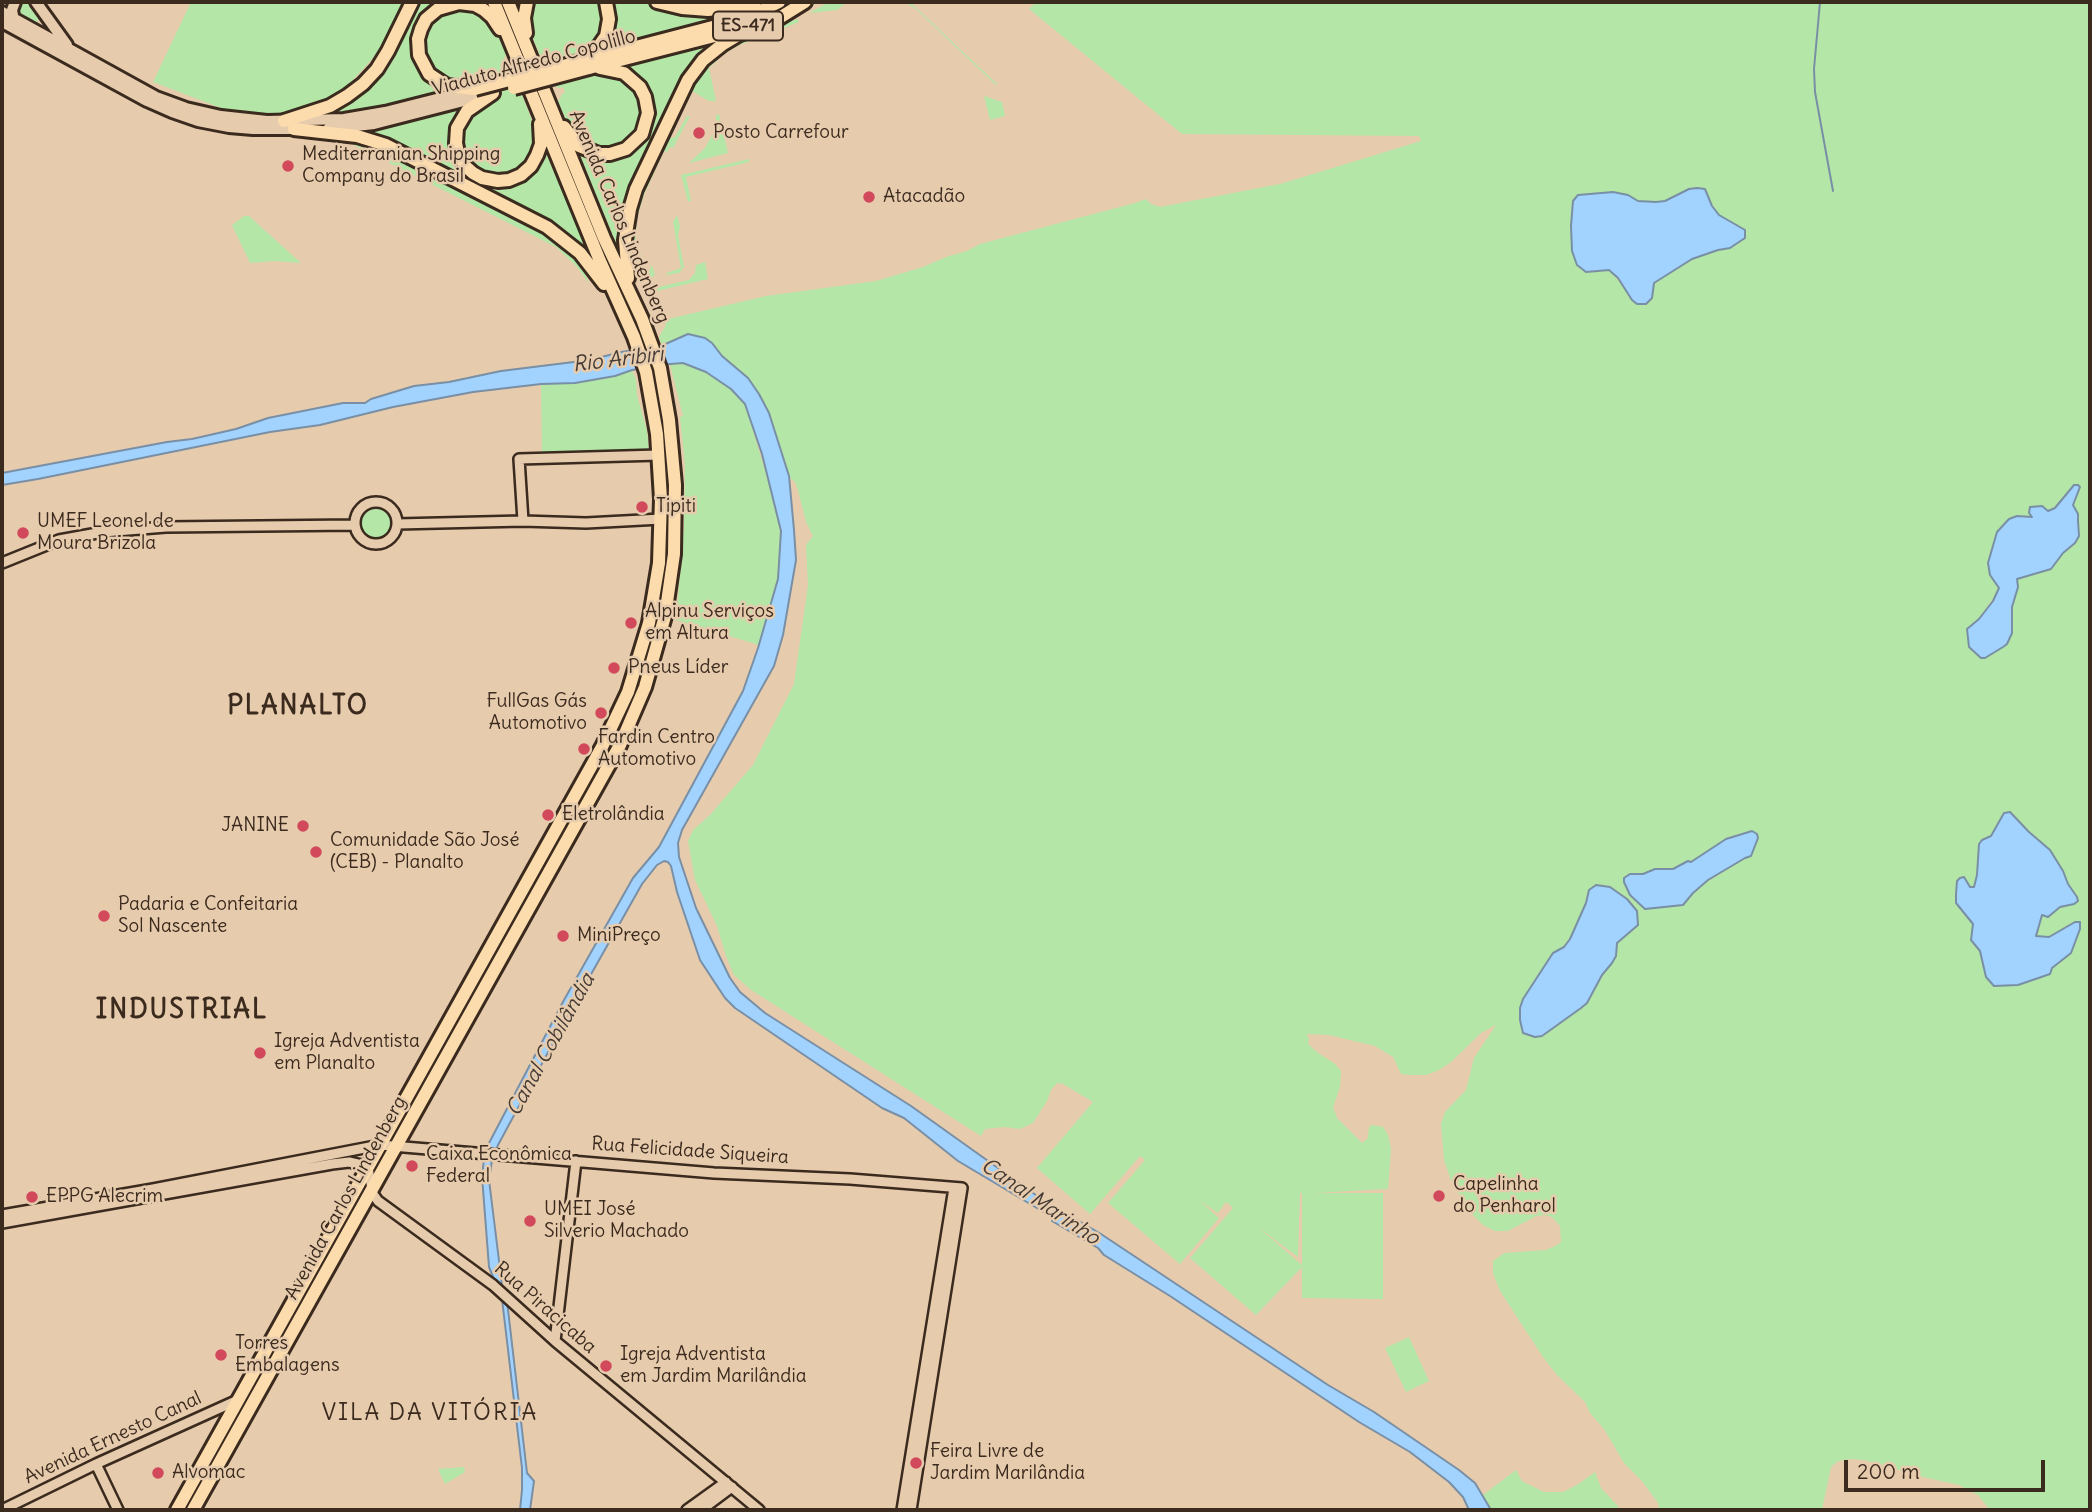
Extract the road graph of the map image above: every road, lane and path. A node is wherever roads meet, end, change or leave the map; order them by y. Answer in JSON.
{"nodes":[{"id":1,"x":15,"y":2,"type":"edge"},
{"id":2,"x":36,"y":2,"type":"edge"},
{"id":3,"x":412,"y":2,"type":"edge"},
{"id":4,"x":494,"y":2,"type":"edge"},
{"id":5,"x":508,"y":2,"type":"edge"},
{"id":6,"x":527,"y":2,"type":"edge"},
{"id":7,"x":606,"y":2,"type":"edge"},
{"id":8,"x":657,"y":2,"type":"edge"},
{"id":9,"x":755,"y":2,"type":"edge"},
{"id":10,"x":779,"y":2,"type":"edge"},
{"id":11,"x":805,"y":2,"type":"edge"},
{"id":12,"x":2,"y":12,"type":"edge"},
{"id":13,"x":7,"y":20,"type":"edge"},
{"id":14,"x":688,"y":38,"type":"junction"},
{"id":15,"x":77,"y":53,"type":"junction"},
{"id":16,"x":524,"y":59,"type":"junction"},
{"id":17,"x":585,"y":65,"type":"junction"},
{"id":18,"x":475,"y":89,"type":"junction"},
{"id":19,"x":493,"y":93,"type":"junction"},
{"id":20,"x":537,"y":106,"type":"junction"},
{"id":21,"x":551,"y":108,"type":"junction"},
{"id":22,"x":386,"y":116,"type":"junction"},
{"id":23,"x":289,"y":125,"type":"junction"},
{"id":24,"x":634,"y":302,"type":"junction"},
{"id":25,"x":624,"y":313,"type":"junction"},
{"id":26,"x":659,"y":455,"type":"junction"},
{"id":27,"x":675,"y":518,"type":"junction"},
{"id":28,"x":661,"y":519,"type":"junction"},
{"id":29,"x":523,"y":521,"type":"junction"},
{"id":30,"x":397,"y":524,"type":"junction"},
{"id":31,"x":355,"y":525,"type":"junction"},
{"id":32,"x":2,"y":563,"type":"edge"},
{"id":33,"x":380,"y":1145,"type":"junction"},
{"id":34,"x":397,"y":1147,"type":"junction"},
{"id":35,"x":576,"y":1161,"type":"junction"},
{"id":36,"x":368,"y":1168,"type":"junction"},
{"id":37,"x":380,"y":1175,"type":"junction"},
{"id":38,"x":958,"y":1188,"type":"junction"},
{"id":39,"x":372,"y":1190,"type":"junction"},
{"id":40,"x":2,"y":1215,"type":"edge"},
{"id":41,"x":2,"y":1223,"type":"edge"},
{"id":42,"x":555,"y":1341,"type":"junction"},
{"id":43,"x":240,"y":1399,"type":"junction"},
{"id":44,"x":96,"y":1464,"type":"junction"},
{"id":45,"x":729,"y":1484,"type":"junction"},
{"id":46,"x":2,"y":1510,"type":"edge"},
{"id":47,"x":118,"y":1510,"type":"edge"},
{"id":48,"x":177,"y":1510,"type":"edge"},
{"id":49,"x":193,"y":1510,"type":"edge"},
{"id":50,"x":687,"y":1510,"type":"edge"},
{"id":51,"x":701,"y":1510,"type":"edge"},
{"id":52,"x":760,"y":1510,"type":"edge"},
{"id":53,"x":902,"y":1510,"type":"edge"},
{"id":54,"x":911,"y":1510,"type":"edge"}],
"edges":[{"from":1,"to":13,"type":"main road"},
{"from":2,"to":15,"type":"main road"},
{"from":3,"to":23,"type":"main road"},
{"from":4,"to":16,"type":"main road","name":"Avenida Carlos Lindenberg"},
{"from":5,"to":16,"type":"main road","name":"Avenida Carlos Lindenberg"},
{"from":6,"to":16,"type":"main road"},
{"from":7,"to":17,"type":"main road"},
{"from":8,"to":9,"type":"main road"},
{"from":10,"to":14,"type":"main road","number":"ES-471"},
{"from":11,"to":14,"type":"main road","number":"ES-471"},
{"from":11,"to":24,"type":"main road"},
{"from":12,"to":13,"type":"main road"},
{"from":13,"to":15,"type":"main road"},
{"from":13,"to":23,"type":"main road"},
{"from":14,"to":17,"type":"main road","name":"Viaduto Alfredo Copolillo","number":"ES-471"},
{"from":15,"to":23,"type":"main road"},
{"from":16,"to":18,"type":"main road"},
{"from":16,"to":20,"type":"main road","name":"Avenida Carlos Lindenberg"},
{"from":16,"to":21,"type":"main road","name":"Avenida Carlos Lindenberg"},
{"from":17,"to":18,"type":"main road","name":"Viaduto Alfredo Copolillo","number":"ES-471","bridge":true},
{"from":17,"to":19,"type":"main road","name":"Viaduto Alfredo Copolillo","number":"ES-471","bridge":true},
{"from":17,"to":21,"type":"main road"},
{"from":18,"to":22,"type":"main road","name":"Viaduto Alfredo Copolillo"},
{"from":19,"to":20,"type":"main road"},
{"from":19,"to":22,"type":"main road","name":"Viaduto Alfredo Copolillo"},
{"from":20,"to":25,"type":"main road","name":"Avenida Carlos Lindenberg"},
{"from":21,"to":24,"type":"main road","name":"Avenida Carlos Lindenberg"},
{"from":22,"to":23,"type":"main road"},
{"from":23,"to":25,"type":"main road"},
{"from":24,"to":27,"type":"main road","name":"Avenida Carlos Lindenberg"},
{"from":25,"to":26,"type":"main road","name":"Avenida Carlos Lindenberg"},
{"from":26,"to":28,"type":"main road","name":"Avenida Carlos Lindenberg"},
{"from":26,"to":29,"type":"street"},
{"from":27,"to":28,"type":"main road"},
{"from":27,"to":34,"type":"main road","name":"Avenida Carlos Lindenberg"},
{"from":28,"to":29,"type":"street"},
{"from":28,"to":33,"type":"main road","name":"Avenida Carlos Lindenberg"},
{"from":29,"to":30,"type":"street"},
{"from":30,"to":31,"type":"street"},
{"from":30,"to":31,"type":"street"},
{"from":31,"to":32,"type":"street"},
{"from":33,"to":34,"type":"street","name":"Rua Felicidade Siqueira"},
{"from":33,"to":36,"type":"main road","name":"Avenida Carlos Lindenberg"},
{"from":33,"to":40,"type":"street","name":"Rua Felicidade Siqueira"},
{"from":34,"to":35,"type":"street","name":"Rua Felicidade Siqueira"},
{"from":34,"to":37,"type":"main road","name":"Avenida Carlos Lindenberg"},
{"from":35,"to":38,"type":"street","name":"Rua Felicidade Siqueira"},
{"from":35,"to":42,"type":"street"},
{"from":36,"to":37,"type":"main road"},
{"from":36,"to":39,"type":"street"},
{"from":36,"to":41,"type":"street"},
{"from":36,"to":43,"type":"main road","name":"Avenida Carlos Lindenberg"},
{"from":37,"to":39,"type":"main road","name":"Avenida Carlos Lindenberg"},
{"from":38,"to":53,"type":"street"},
{"from":38,"to":54,"type":"street"},
{"from":39,"to":42,"type":"street","name":"Rua Piracicaba"},
{"from":39,"to":49,"type":"main road","name":"Avenida Carlos Lindenberg"},
{"from":42,"to":45,"type":"street","name":"Rua Piracicaba"},
{"from":43,"to":44,"type":"street","name":"Avenida Ernesto Canal"},
{"from":43,"to":48,"type":"main road","name":"Avenida Carlos Lindenberg"},
{"from":44,"to":46,"type":"street","name":"Avenida Ernesto Canal"},
{"from":44,"to":47,"type":"street"},
{"from":45,"to":50,"type":"street"},
{"from":45,"to":51,"type":"street"},
{"from":45,"to":52,"type":"street","name":"Rua Piracicaba"}]}
